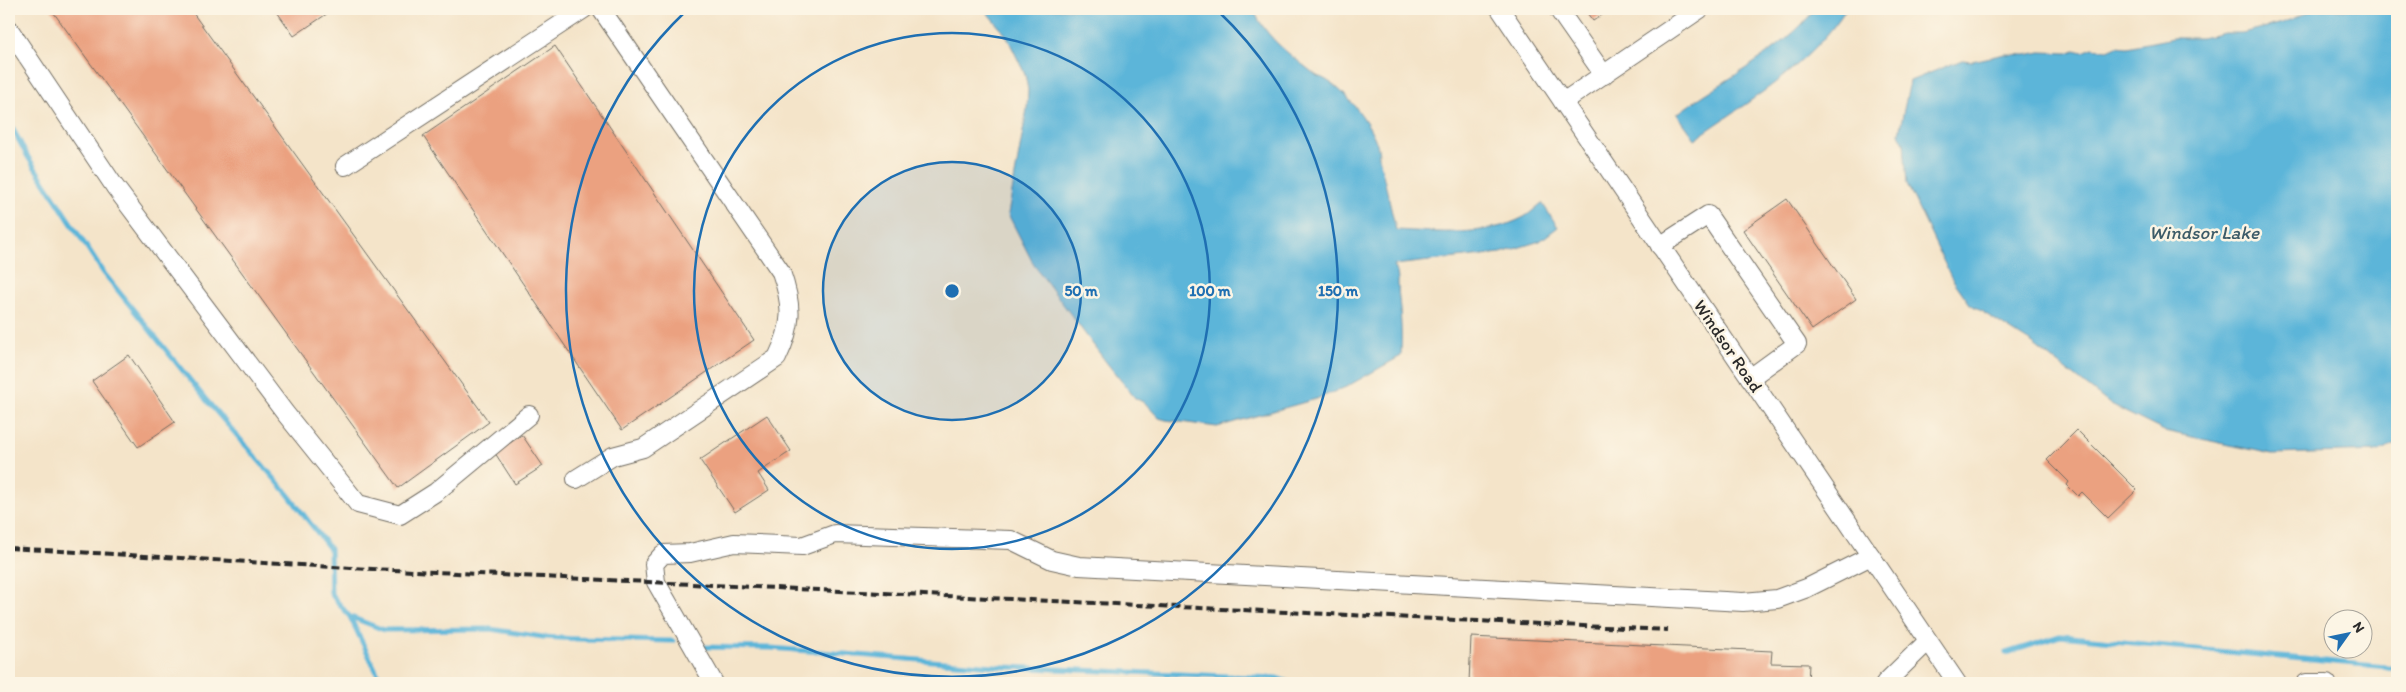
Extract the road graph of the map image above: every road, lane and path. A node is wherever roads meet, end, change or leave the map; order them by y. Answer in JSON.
{"nodes":[{"id":1,"x":584,"y":9,"type":"edge"},
{"id":2,"x":601,"y":9,"type":"edge"},
{"id":3,"x":1500,"y":9,"type":"edge"},
{"id":4,"x":1558,"y":9,"type":"edge"},
{"id":5,"x":1700,"y":9,"type":"edge"},
{"id":6,"x":9,"y":29,"type":"edge"},
{"id":7,"x":1604,"y":75,"type":"junction"},
{"id":8,"x":1562,"y":102,"type":"junction"},
{"id":9,"x":345,"y":166,"type":"dead end"},
{"id":10,"x":1660,"y":246,"type":"junction"},
{"id":11,"x":1750,"y":378,"type":"junction"},
{"id":12,"x":529,"y":415,"type":"dead end"},
{"id":13,"x":576,"y":479,"type":"dead end"},
{"id":14,"x":1870,"y":556,"type":"junction"},
{"id":15,"x":1928,"y":640,"type":"junction"},
{"id":16,"x":714,"y":683,"type":"edge"},
{"id":17,"x":1886,"y":683,"type":"edge"},
{"id":18,"x":1957,"y":683,"type":"edge"},
{"id":19,"x":2306,"y":683,"type":"edge"},
{"id":20,"x":2327,"y":683,"type":"edge"}],
"edges":[{"from":1,"to":9,"type":"street"},
{"from":2,"to":13,"type":"street"},
{"from":3,"to":8,"type":"street","name":"Windsor Road"},
{"from":4,"to":7,"type":"street"},
{"from":5,"to":7,"type":"street"},
{"from":6,"to":12,"type":"street"},
{"from":7,"to":8,"type":"street"},
{"from":8,"to":10,"type":"street","name":"Windsor Road"},
{"from":10,"to":11,"type":"street","name":"Windsor Road"},
{"from":10,"to":11,"type":"street"},
{"from":11,"to":14,"type":"street","name":"Windsor Road"},
{"from":14,"to":15,"type":"street","name":"Windsor Road"},
{"from":14,"to":16,"type":"street"},
{"from":15,"to":17,"type":"street"},
{"from":15,"to":18,"type":"street","name":"Windsor Road"},
{"from":19,"to":20,"type":"street"}]}
